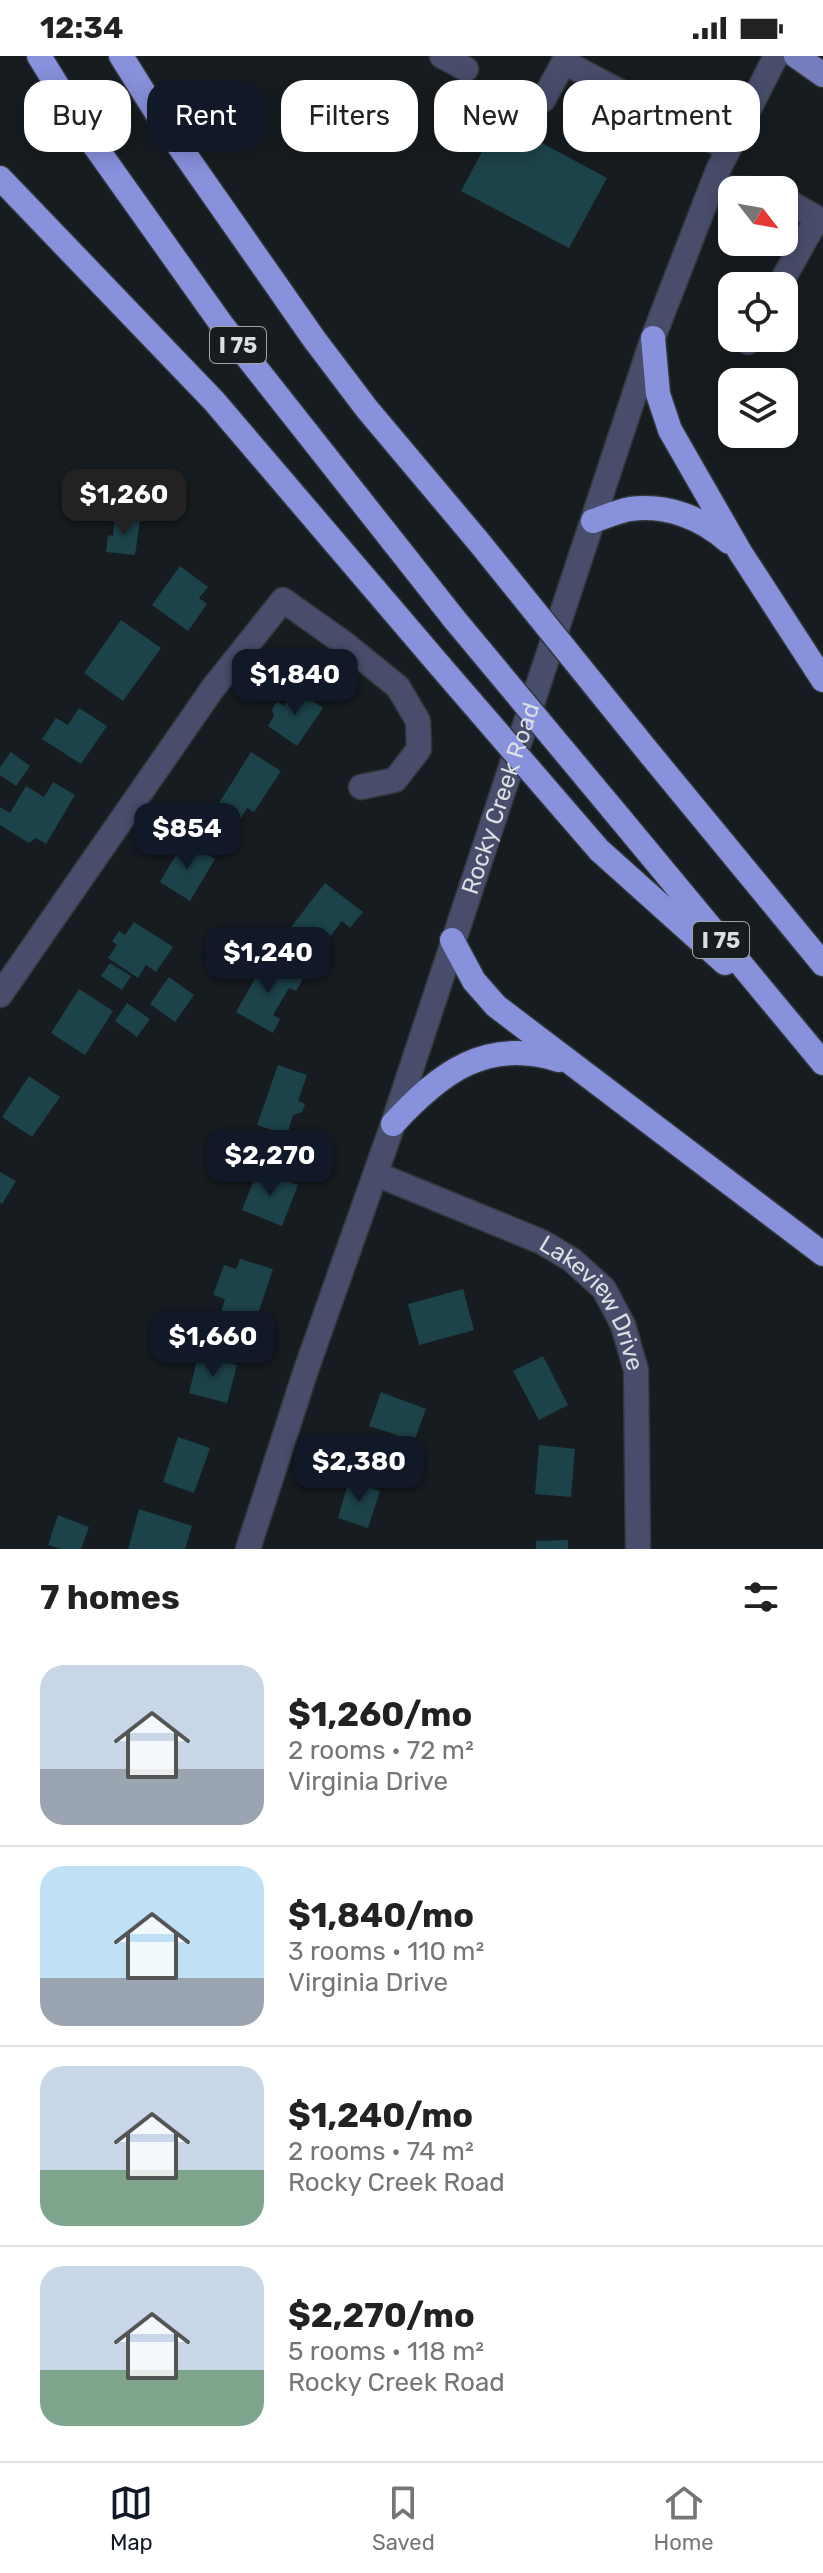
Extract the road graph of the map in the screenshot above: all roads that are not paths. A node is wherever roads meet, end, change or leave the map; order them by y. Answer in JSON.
{"nodes":[{"id":1,"x":39,"y":56,"type":"edge"},
{"id":2,"x":121,"y":56,"type":"edge"},
{"id":3,"x":442,"y":56,"type":"edge"},
{"id":4,"x":776,"y":56,"type":"edge"},
{"id":5,"x":796,"y":56,"type":"edge"},
{"id":6,"x":566,"y":59,"type":"edge"},
{"id":7,"x":466,"y":69,"type":"dead end"},
{"id":8,"x":823,"y":75,"type":"edge"},
{"id":9,"x":604,"y":80,"type":"edge"},
{"id":10,"x":760,"y":87,"type":"edge"},
{"id":11,"x":547,"y":93,"type":"edge"},
{"id":12,"x":727,"y":152,"type":"edge"},
{"id":13,"x":0,"y":178,"type":"edge"},
{"id":14,"x":711,"y":188,"type":"junction"},
{"id":15,"x":718,"y":188,"type":"edge"},
{"id":16,"x":798,"y":208,"type":"edge"},
{"id":17,"x":820,"y":221,"type":"edge"},
{"id":18,"x":788,"y":272,"type":"edge"},
{"id":19,"x":653,"y":338,"type":"junction"},
{"id":20,"x":593,"y":521,"type":"junction"},
{"id":21,"x":740,"y":552,"type":"junction"},
{"id":22,"x":823,"y":680,"type":"edge"},
{"id":23,"x":361,"y":787,"type":"dead end"},
{"id":24,"x":452,"y":940,"type":"junction"},
{"id":25,"x":823,"y":964,"type":"edge"},
{"id":26,"x":0,"y":995,"type":"edge"},
{"id":27,"x":776,"y":1006,"type":"junction"},
{"id":28,"x":569,"y":1063,"type":"junction"},
{"id":29,"x":823,"y":1063,"type":"edge"},
{"id":30,"x":393,"y":1124,"type":"junction"},
{"id":31,"x":376,"y":1174,"type":"junction"},
{"id":32,"x":823,"y":1254,"type":"edge"},
{"id":33,"x":248,"y":1549,"type":"edge"},
{"id":34,"x":638,"y":1549,"type":"edge"}],
"edges":[{"from":1,"to":27,"type":"highway","number":"I 75","bridge":true},
{"from":2,"to":25,"type":"highway","number":"I 75","bridge":true},
{"from":3,"to":7,"type":"street"},
{"from":4,"to":10,"type":"street","name":"Rocky Creek Road"},
{"from":5,"to":8,"type":"main road"},
{"from":6,"to":9,"type":"street"},
{"from":6,"to":11,"type":"street"},
{"from":12,"to":14,"type":"street","name":"Rocky Creek Road"},
{"from":13,"to":27,"type":"highway","bridge":true},
{"from":14,"to":15,"type":"street"},
{"from":14,"to":19,"type":"street","name":"Rocky Creek Road"},
{"from":16,"to":17,"type":"street"},
{"from":17,"to":18,"type":"street"},
{"from":19,"to":20,"type":"street","name":"Rocky Creek Road"},
{"from":19,"to":21,"type":"highway"},
{"from":20,"to":21,"type":"highway"},
{"from":20,"to":24,"type":"street","name":"Rocky Creek Road"},
{"from":21,"to":22,"type":"highway"},
{"from":23,"to":26,"type":"street"},
{"from":24,"to":28,"type":"highway"},
{"from":24,"to":30,"type":"street","name":"Rocky Creek Road"},
{"from":27,"to":29,"type":"highway","number":"I 75"},
{"from":28,"to":30,"type":"highway"},
{"from":28,"to":32,"type":"highway"},
{"from":30,"to":31,"type":"street","name":"Rocky Creek Road"},
{"from":31,"to":33,"type":"street","name":"Rocky Creek Road"},
{"from":31,"to":34,"type":"street","name":"Lakeview Drive"}]}
